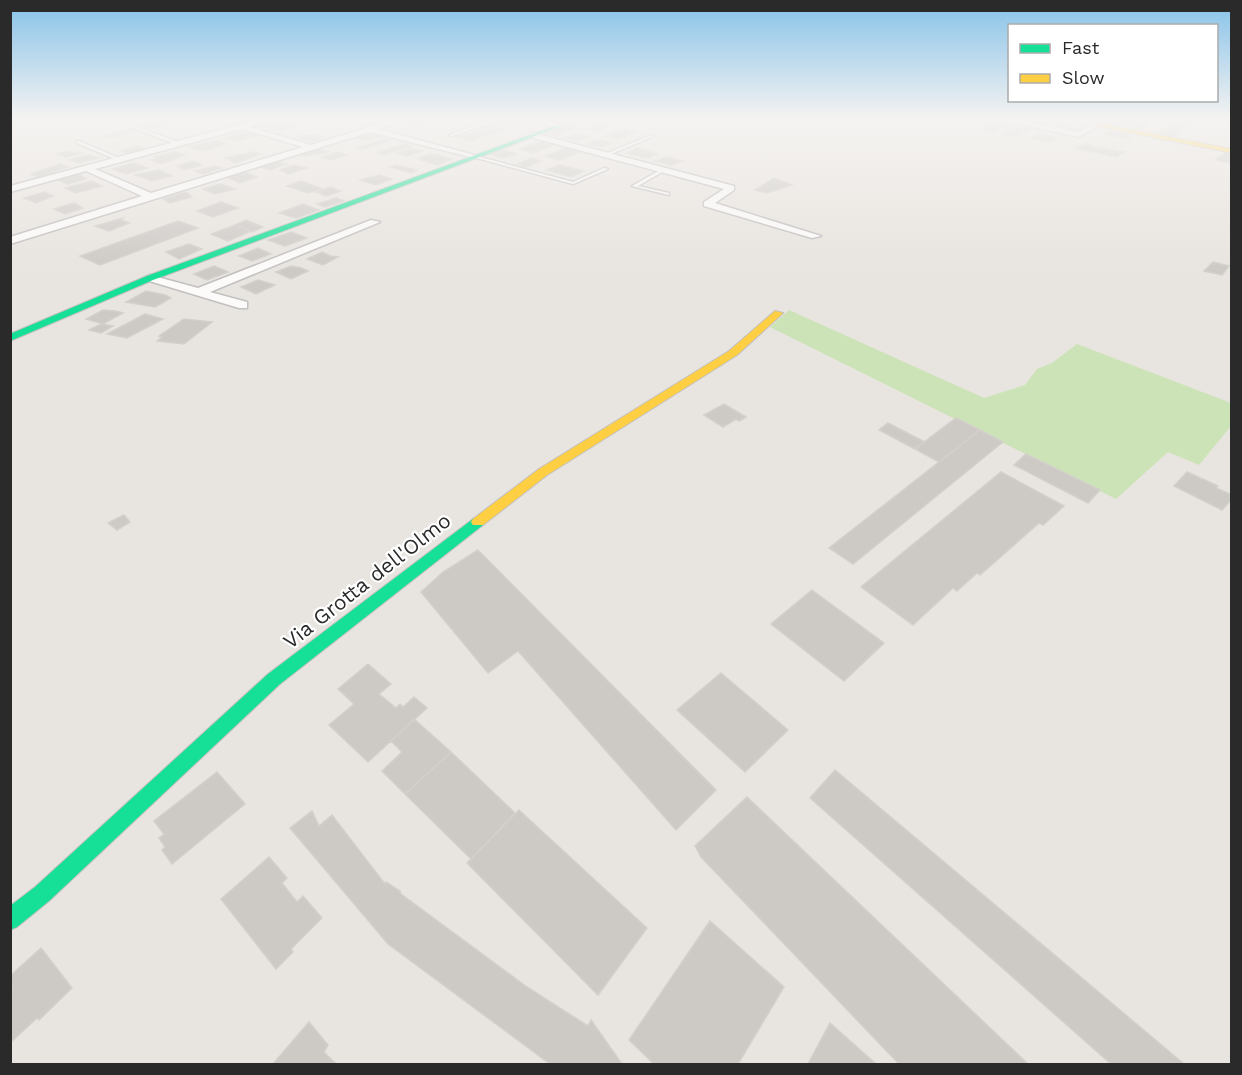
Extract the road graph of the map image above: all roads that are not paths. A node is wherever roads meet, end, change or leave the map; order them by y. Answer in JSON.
{"nodes":[{"id":1,"x":88,"y":169,"type":"joint"},
{"id":2,"x":238,"y":169,"type":"edge"},
{"id":3,"x":439,"y":169,"type":"edge"},
{"id":4,"x":522,"y":169,"type":"edge"},
{"id":5,"x":606,"y":169,"type":"dead end"},
{"id":6,"x":659,"y":169,"type":"edge"},
{"id":7,"x":662,"y":170,"type":"junction"},
{"id":8,"x":10,"y":189,"type":"edge"},
{"id":9,"x":667,"y":194,"type":"dead end"},
{"id":10,"x":150,"y":196,"type":"junction"},
{"id":11,"x":375,"y":222,"type":"dead end"},
{"id":12,"x":816,"y":236,"type":"dead end"},
{"id":13,"x":10,"y":241,"type":"edge"},
{"id":14,"x":150,"y":278,"type":"junction"},
{"id":15,"x":199,"y":292,"type":"junction"},
{"id":16,"x":243,"y":305,"type":"dead end"},
{"id":17,"x":778,"y":313,"type":"dead end"},
{"id":18,"x":10,"y":338,"type":"edge"},
{"id":19,"x":10,"y":920,"type":"edge"}],
"edges":[{"from":1,"to":8,"type":"street"},
{"from":1,"to":10,"type":"street"},
{"from":2,"to":10,"type":"street"},
{"from":3,"to":14,"type":"street"},
{"from":4,"to":5,"type":"lane"},
{"from":6,"to":7,"type":"street"},
{"from":7,"to":9,"type":"lane"},
{"from":7,"to":12,"type":"street"},
{"from":10,"to":13,"type":"street"},
{"from":11,"to":15,"type":"street"},
{"from":14,"to":15,"type":"street"},
{"from":14,"to":18,"type":"street"},
{"from":15,"to":16,"type":"street"},
{"from":17,"to":19,"type":"street","name":"Via Grotta dell'Olmo"}]}
